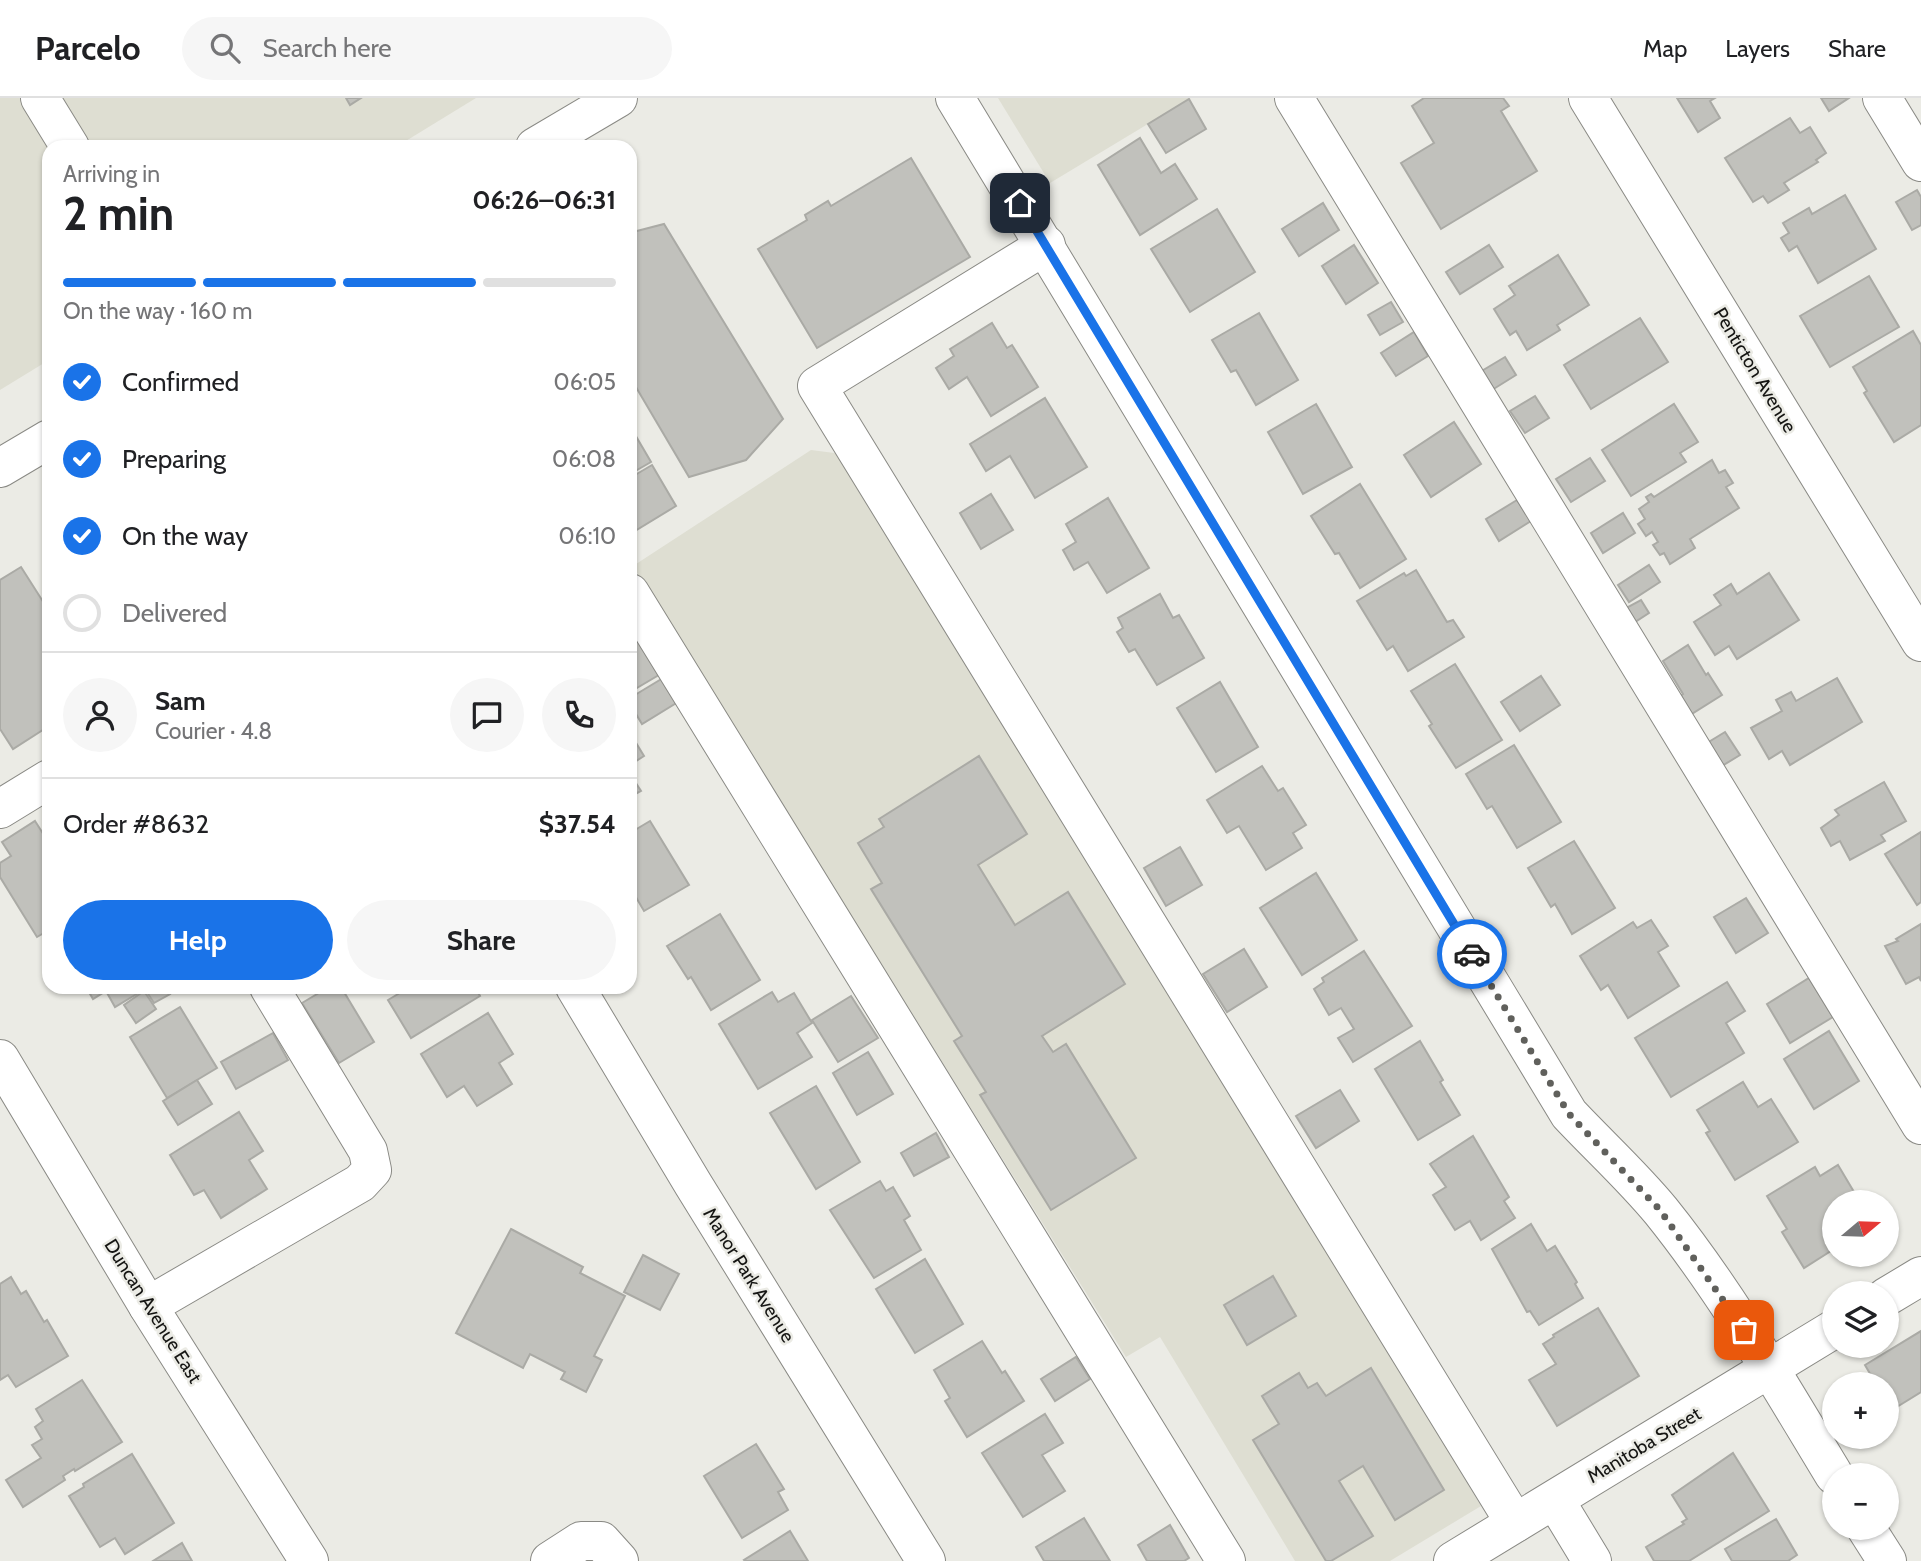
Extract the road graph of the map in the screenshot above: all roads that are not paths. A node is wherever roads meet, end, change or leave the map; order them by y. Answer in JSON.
{"nodes":[{"id":1,"x":40,"y":98,"type":"edge"},
{"id":2,"x":618,"y":98,"type":"edge"},
{"id":3,"x":956,"y":98,"type":"edge"},
{"id":4,"x":1294,"y":98,"type":"edge"},
{"id":5,"x":1588,"y":98,"type":"edge"},
{"id":6,"x":1882,"y":98,"type":"edge"},
{"id":7,"x":66,"y":140,"type":"edge"},
{"id":8,"x":547,"y":140,"type":"edge"},
{"id":9,"x":1921,"y":162,"type":"edge"},
{"id":10,"x":1046,"y":245,"type":"junction"},
{"id":11,"x":42,"y":443,"type":"edge"},
{"id":12,"x":0,"y":468,"type":"edge"},
{"id":13,"x":637,"y":604,"type":"edge"},
{"id":14,"x":1921,"y":642,"type":"edge"},
{"id":15,"x":42,"y":783,"type":"edge"},
{"id":16,"x":0,"y":809,"type":"edge"},
{"id":17,"x":273,"y":994,"type":"edge"},
{"id":18,"x":579,"y":994,"type":"edge"},
{"id":19,"x":0,"y":1059,"type":"edge"},
{"id":20,"x":1921,"y":1125,"type":"edge"},
{"id":21,"x":1921,"y":1276,"type":"edge"},
{"id":22,"x":1899,"y":1289,"type":"edge"},
{"id":23,"x":148,"y":1306,"type":"junction"},
{"id":24,"x":1822,"y":1336,"type":"edge"},
{"id":25,"x":1769,"y":1368,"type":"junction"},
{"id":26,"x":1827,"y":1463,"type":"edge"},
{"id":27,"x":1555,"y":1500,"type":"junction"},
{"id":28,"x":1515,"y":1523,"type":"junction"},
{"id":29,"x":1873,"y":1540,"type":"edge"},
{"id":30,"x":309,"y":1561,"type":"edge"},
{"id":31,"x":550,"y":1561,"type":"edge"},
{"id":32,"x":619,"y":1561,"type":"edge"},
{"id":33,"x":926,"y":1561,"type":"edge"},
{"id":34,"x":1226,"y":1561,"type":"edge"},
{"id":35,"x":1453,"y":1561,"type":"edge"},
{"id":36,"x":1592,"y":1561,"type":"edge"},
{"id":37,"x":1886,"y":1561,"type":"edge"}],
"edges":[{"from":1,"to":7,"type":"street"},
{"from":2,"to":8,"type":"street"},
{"from":3,"to":10,"type":"street"},
{"from":4,"to":20,"type":"street"},
{"from":5,"to":14,"type":"street","name":"Penticton Avenue"},
{"from":6,"to":9,"type":"street"},
{"from":10,"to":25,"type":"street"},
{"from":10,"to":28,"type":"street"},
{"from":11,"to":12,"type":"street"},
{"from":13,"to":34,"type":"street"},
{"from":15,"to":16,"type":"street"},
{"from":17,"to":23,"type":"street"},
{"from":18,"to":33,"type":"street","name":"Manor Park Avenue"},
{"from":19,"to":23,"type":"street","name":"Duncan Avenue East"},
{"from":21,"to":22,"type":"street"},
{"from":23,"to":30,"type":"street","name":"Duncan Avenue East"},
{"from":24,"to":25,"type":"street","name":"Manitoba Street"},
{"from":25,"to":26,"type":"street"},
{"from":25,"to":27,"type":"street","name":"Manitoba Street"},
{"from":27,"to":28,"type":"street","name":"Manitoba Street"},
{"from":27,"to":36,"type":"street"},
{"from":28,"to":35,"type":"street","name":"Manitoba Street"},
{"from":29,"to":37,"type":"street"},
{"from":31,"to":32,"type":"street"}]}
